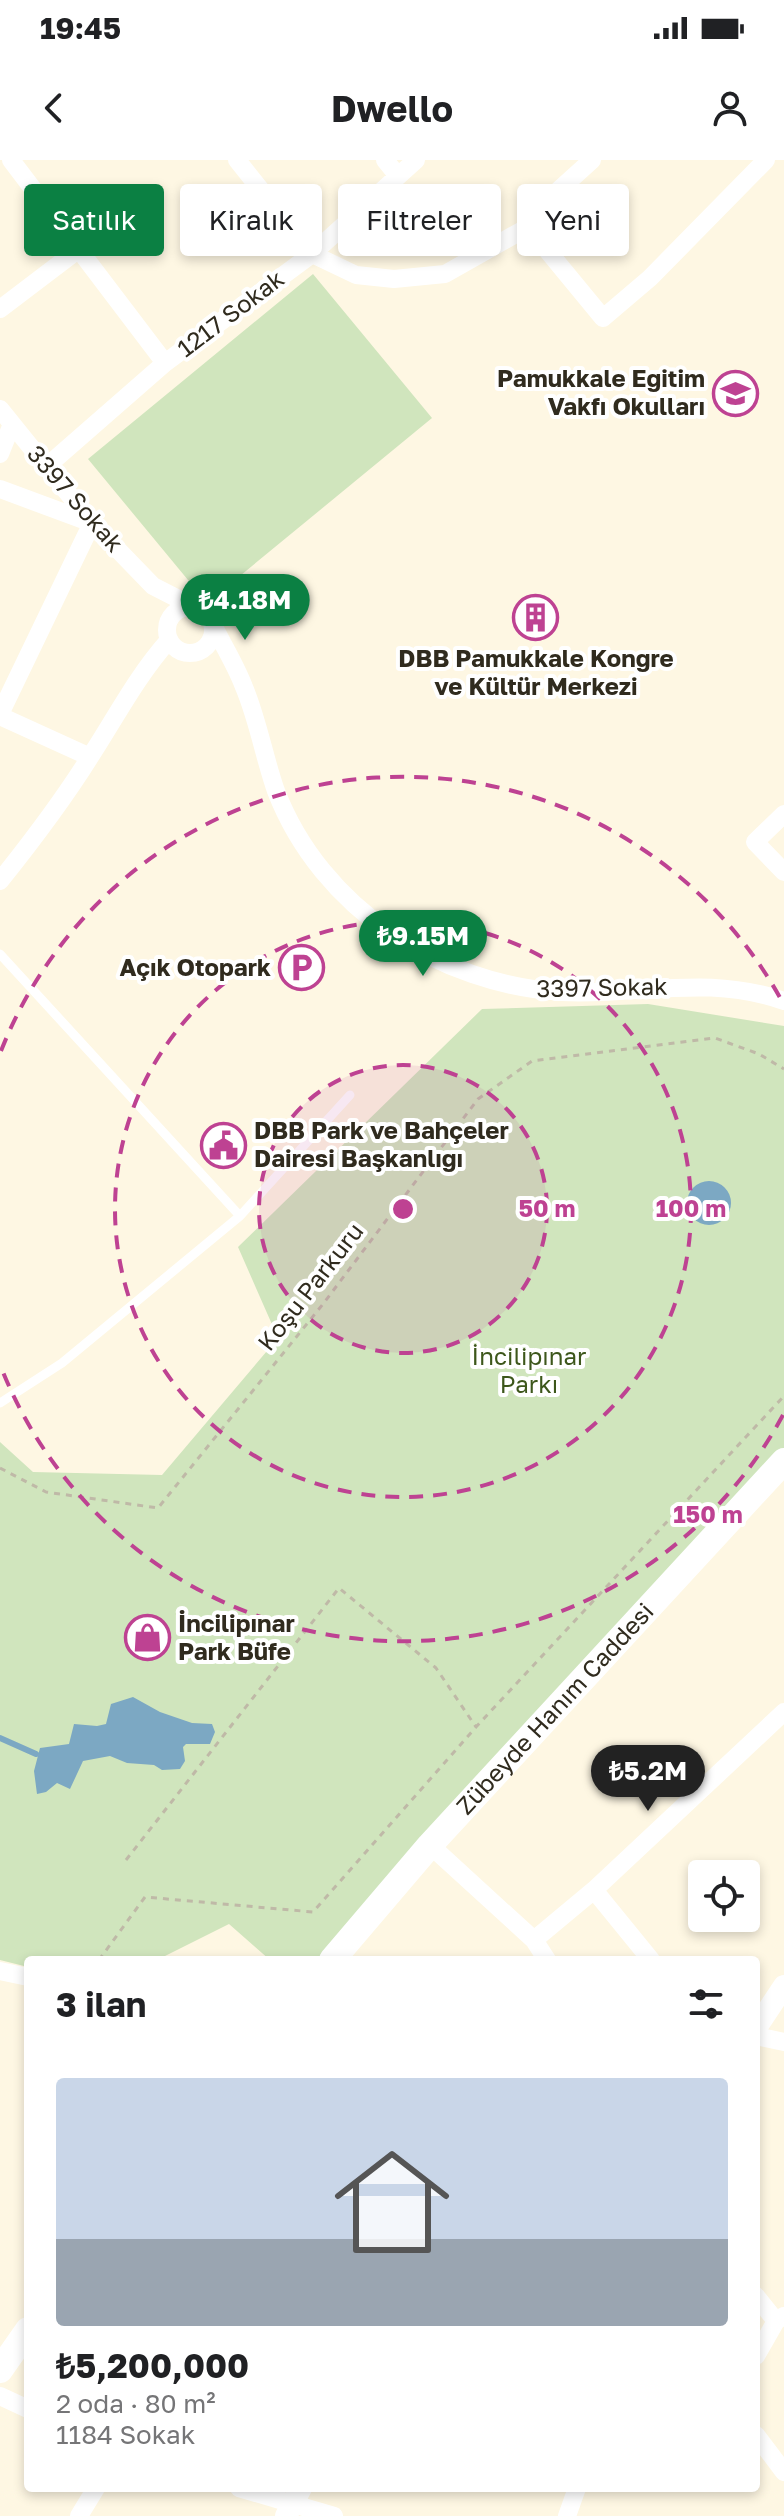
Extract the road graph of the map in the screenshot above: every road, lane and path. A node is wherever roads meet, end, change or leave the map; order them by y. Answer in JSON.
{"nodes":[{"id":1,"x":11,"y":160,"type":"edge"},
{"id":2,"x":237,"y":160,"type":"edge"},
{"id":3,"x":385,"y":160,"type":"edge"},
{"id":4,"x":416,"y":160,"type":"edge"},
{"id":5,"x":592,"y":160,"type":"edge"},
{"id":6,"x":756,"y":164,"type":"edge"},
{"id":7,"x":398,"y":176,"type":"junction"},
{"id":8,"x":29,"y":184,"type":"edge"},
{"id":9,"x":256,"y":184,"type":"edge"},
{"id":10,"x":566,"y":184,"type":"edge"},
{"id":11,"x":517,"y":233,"type":"edge"},
{"id":12,"x":322,"y":245,"type":"edge"},
{"id":13,"x":70,"y":256,"type":"edge"},
{"id":14,"x":84,"y":256,"type":"edge"},
{"id":15,"x":309,"y":256,"type":"edge"},
{"id":16,"x":316,"y":256,"type":"edge"},
{"id":17,"x":552,"y":256,"type":"edge"},
{"id":18,"x":0,"y":309,"type":"edge"},
{"id":19,"x":165,"y":363,"type":"junction"},
{"id":20,"x":6,"y":417,"type":"edge"},
{"id":21,"x":0,"y":454,"type":"edge"},
{"id":22,"x":46,"y":467,"type":"junction"},
{"id":23,"x":0,"y":489,"type":"edge"},
{"id":24,"x":92,"y":523,"type":"junction"},
{"id":25,"x":153,"y":586,"type":"junction"},
{"id":26,"x":202,"y":612,"type":"junction"},
{"id":27,"x":168,"y":633,"type":"junction"},
{"id":28,"x":198,"y":652,"type":"junction"},
{"id":29,"x":149,"y":663,"type":"junction"},
{"id":30,"x":244,"y":686,"type":"junction"},
{"id":31,"x":0,"y":715,"type":"edge"},
{"id":32,"x":90,"y":757,"type":"junction"},
{"id":33,"x":784,"y":814,"type":"edge"},
{"id":34,"x":784,"y":872,"type":"edge"},
{"id":35,"x":0,"y":881,"type":"edge"},
{"id":36,"x":0,"y":954,"type":"edge"},
{"id":37,"x":784,"y":1001,"type":"edge"},
{"id":38,"x":784,"y":1069,"type":"edge"},
{"id":39,"x":350,"y":1095,"type":"dead end"},
{"id":40,"x":240,"y":1216,"type":"junction"},
{"id":41,"x":784,"y":1396,"type":"edge"},
{"id":42,"x":0,"y":1403,"type":"edge"},
{"id":43,"x":784,"y":1461,"type":"edge"},
{"id":44,"x":0,"y":1468,"type":"edge"},
{"id":45,"x":784,"y":1712,"type":"edge"},
{"id":46,"x":476,"y":1727,"type":"junction"},
{"id":47,"x":430,"y":1845,"type":"junction"},
{"id":48,"x":126,"y":1860,"type":"dead end"},
{"id":49,"x":594,"y":1890,"type":"junction"},
{"id":50,"x":534,"y":1940,"type":"junction"},
{"id":51,"x":102,"y":1956,"type":"edge"},
{"id":52,"x":335,"y":1956,"type":"edge"},
{"id":53,"x":544,"y":1956,"type":"edge"},
{"id":54,"x":648,"y":1956,"type":"edge"},
{"id":55,"x":0,"y":1971,"type":"edge"},
{"id":56,"x":24,"y":1976,"type":"edge"},
{"id":57,"x":784,"y":1986,"type":"edge"},
{"id":58,"x":760,"y":2022,"type":"edge"},
{"id":59,"x":760,"y":2037,"type":"edge"},
{"id":60,"x":784,"y":2042,"type":"edge"},
{"id":61,"x":760,"y":2300,"type":"edge"},
{"id":62,"x":780,"y":2318,"type":"edge"},
{"id":63,"x":24,"y":2336,"type":"edge"},
{"id":64,"x":760,"y":2350,"type":"edge"},
{"id":65,"x":0,"y":2370,"type":"edge"},
{"id":66,"x":0,"y":2396,"type":"edge"},
{"id":67,"x":24,"y":2407,"type":"edge"},
{"id":68,"x":760,"y":2440,"type":"edge"},
{"id":69,"x":784,"y":2472,"type":"edge"},
{"id":70,"x":94,"y":2492,"type":"edge"},
{"id":71,"x":253,"y":2492,"type":"edge"},
{"id":72,"x":576,"y":2492,"type":"edge"},
{"id":73,"x":293,"y":2503,"type":"edge"},
{"id":74,"x":79,"y":2516,"type":"edge"},
{"id":75,"x":334,"y":2516,"type":"edge"},
{"id":76,"x":567,"y":2516,"type":"edge"}],
"edges":[{"from":1,"to":8,"type":"street"},
{"from":2,"to":9,"type":"street"},
{"from":3,"to":7,"type":"street"},
{"from":4,"to":7,"type":"street","name":"1217 Sokak"},
{"from":5,"to":10,"type":"street"},
{"from":6,"to":17,"type":"street"},
{"from":7,"to":12,"type":"street","name":"1217 Sokak"},
{"from":11,"to":16,"type":"street"},
{"from":13,"to":18,"type":"street"},
{"from":14,"to":19,"type":"street"},
{"from":15,"to":19,"type":"street","name":"1217 Sokak"},
{"from":19,"to":22,"type":"street","name":"1217 Sokak"},
{"from":20,"to":21,"type":"street"},
{"from":20,"to":22,"type":"street","name":"3397 Sokak"},
{"from":22,"to":24,"type":"street","name":"3397 Sokak"},
{"from":23,"to":24,"type":"street"},
{"from":24,"to":25,"type":"street","name":"3397 Sokak"},
{"from":24,"to":31,"type":"street"},
{"from":25,"to":26,"type":"street"},
{"from":25,"to":27,"type":"street"},
{"from":26,"to":27,"type":"street"},
{"from":26,"to":28,"type":"street"},
{"from":26,"to":30,"type":"street","name":"3397 Sokak"},
{"from":27,"to":28,"type":"street"},
{"from":27,"to":29,"type":"street"},
{"from":28,"to":29,"type":"street"},
{"from":28,"to":30,"type":"street"},
{"from":29,"to":32,"type":"street"},
{"from":30,"to":37,"type":"street","name":"3397 Sokak"},
{"from":31,"to":32,"type":"street"},
{"from":32,"to":35,"type":"street"},
{"from":33,"to":34,"type":"street"},
{"from":36,"to":40,"type":"lane"},
{"from":38,"to":44,"type":"path","name":"Koşu Parkuru"},
{"from":39,"to":40,"type":"lane"},
{"from":40,"to":42,"type":"lane"},
{"from":41,"to":46,"type":"path"},
{"from":43,"to":47,"type":"main road","name":"Zübeyde Hanım Caddesi"},
{"from":45,"to":49,"type":"street"},
{"from":46,"to":48,"type":"path"},
{"from":46,"to":51,"type":"path"},
{"from":47,"to":50,"type":"street"},
{"from":47,"to":52,"type":"main road","name":"Zübeyde Hanım Caddesi"},
{"from":49,"to":50,"type":"street"},
{"from":49,"to":54,"type":"street"},
{"from":50,"to":53,"type":"street"},
{"from":55,"to":56,"type":"street"},
{"from":57,"to":58,"type":"street"},
{"from":59,"to":60,"type":"street"},
{"from":61,"to":62,"type":"street"},
{"from":62,"to":64,"type":"street"},
{"from":63,"to":65,"type":"main road"},
{"from":66,"to":67,"type":"street"},
{"from":68,"to":69,"type":"street"},
{"from":70,"to":74,"type":"street"},
{"from":71,"to":73,"type":"street"},
{"from":72,"to":76,"type":"street"},
{"from":73,"to":75,"type":"street"}]}
